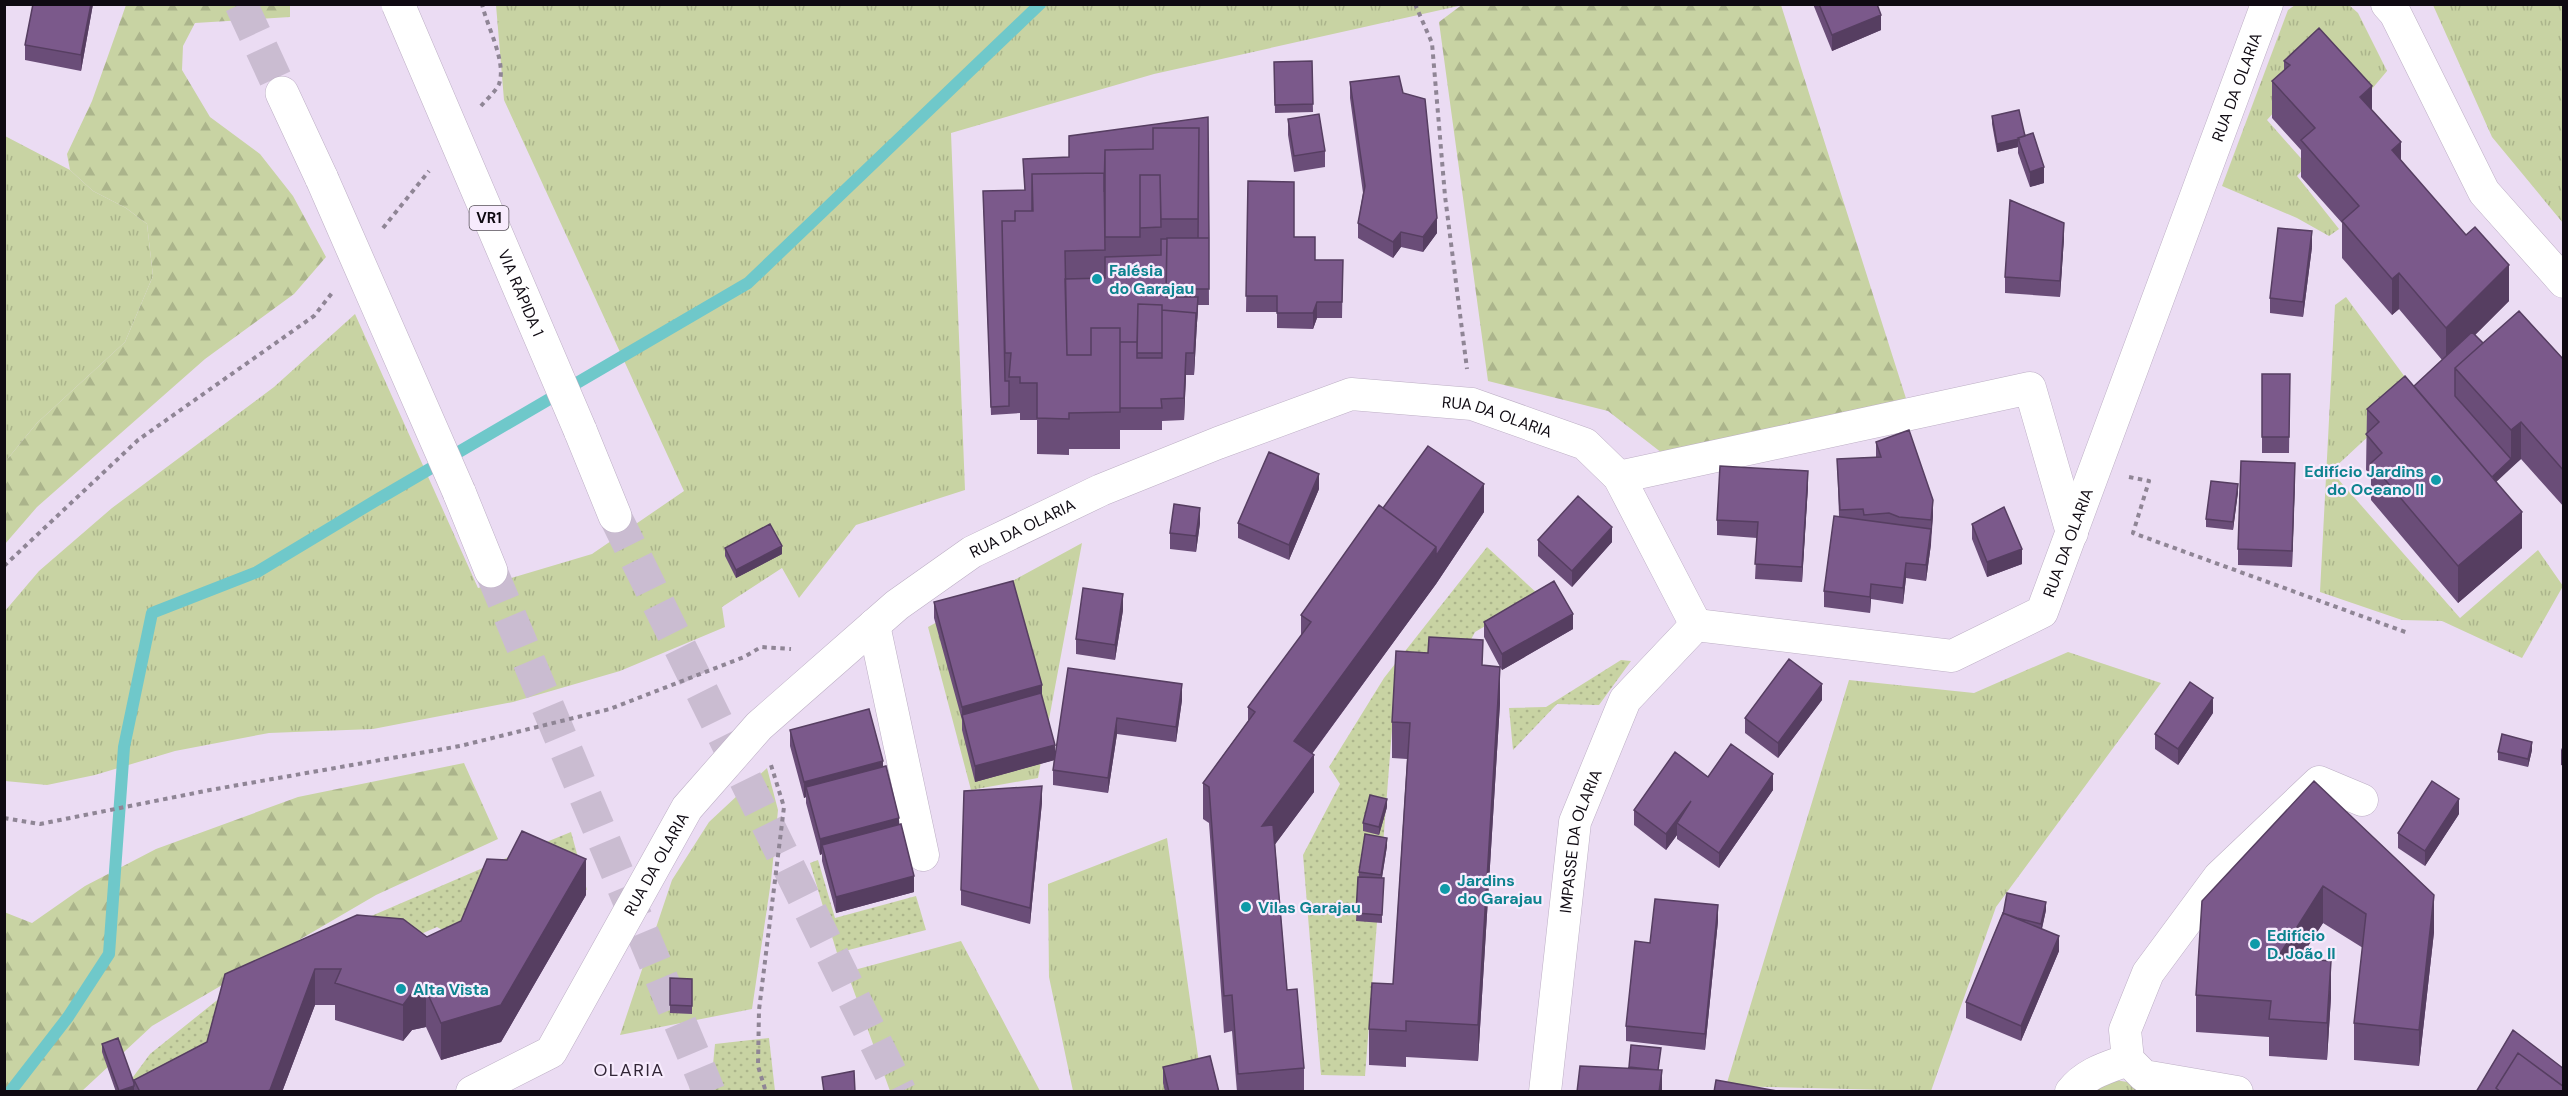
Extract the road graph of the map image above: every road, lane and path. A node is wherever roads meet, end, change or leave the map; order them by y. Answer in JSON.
{"nodes":[{"id":1,"x":399,"y":4,"type":"edge"},
{"id":2,"x":482,"y":4,"type":"edge"},
{"id":3,"x":1415,"y":4,"type":"edge"},
{"id":4,"x":2267,"y":4,"type":"edge"},
{"id":5,"x":2387,"y":4,"type":"edge"},
{"id":6,"x":282,"y":93,"type":"tunnel mouth"},
{"id":7,"x":477,"y":111,"type":"dead end"},
{"id":8,"x":432,"y":167,"type":"dead end"},
{"id":9,"x":380,"y":232,"type":"dead end"},
{"id":10,"x":2564,"y":282,"type":"edge"},
{"id":11,"x":336,"y":288,"type":"dead end"},
{"id":12,"x":1468,"y":373,"type":"dead end"},
{"id":13,"x":2120,"y":475,"type":"dead end"},
{"id":14,"x":1619,"y":477,"type":"junction"},
{"id":15,"x":615,"y":516,"type":"tunnel mouth"},
{"id":16,"x":2072,"y":533,"type":"junction"},
{"id":17,"x":4,"y":566,"type":"edge"},
{"id":18,"x":491,"y":571,"type":"tunnel mouth"},
{"id":19,"x":874,"y":625,"type":"junction"},
{"id":20,"x":1696,"y":625,"type":"junction"},
{"id":21,"x":2408,"y":633,"type":"dead end"},
{"id":22,"x":826,"y":666,"type":"junction"},
{"id":23,"x":769,"y":759,"type":"dead end"},
{"id":24,"x":2362,"y":800,"type":"dead end"},
{"id":25,"x":4,"y":818,"type":"edge"},
{"id":26,"x":923,"y":855,"type":"dead end"},
{"id":27,"x":2128,"y":1060,"type":"junction"},
{"id":28,"x":765,"y":1089,"type":"dead end"},
{"id":29,"x":472,"y":1092,"type":"edge"},
{"id":30,"x":1545,"y":1092,"type":"edge"},
{"id":31,"x":2071,"y":1092,"type":"edge"},
{"id":32,"x":2237,"y":1092,"type":"edge"}],
"edges":[{"from":1,"to":15,"type":"highway","name":"VIA RÁPIDA 1","number":"VR1","bridge":true},
{"from":2,"to":7,"type":"path"},
{"from":3,"to":12,"type":"path"},
{"from":4,"to":16,"type":"street","name":"RUA DA OLARIA"},
{"from":5,"to":10,"type":"street"},
{"from":6,"to":18,"type":"highway","bridge":true},
{"from":8,"to":9,"type":"path"},
{"from":11,"to":17,"type":"path"},
{"from":13,"to":21,"type":"path"},
{"from":14,"to":16,"type":"street"},
{"from":14,"to":19,"type":"street","name":"RUA DA OLARIA"},
{"from":14,"to":20,"type":"street","name":"RUA DA OLARIA"},
{"from":16,"to":20,"type":"street","name":"RUA DA OLARIA"},
{"from":19,"to":22,"type":"street","name":"RUA DA OLARIA"},
{"from":19,"to":26,"type":"street"},
{"from":20,"to":30,"type":"street","name":"IMPASSE DA OLARIA"},
{"from":22,"to":25,"type":"path"},
{"from":22,"to":29,"type":"street","name":"RUA DA OLARIA"},
{"from":23,"to":28,"type":"path"},
{"from":24,"to":27,"type":"street"},
{"from":27,"to":31,"type":"street"},
{"from":27,"to":32,"type":"street"}]}
